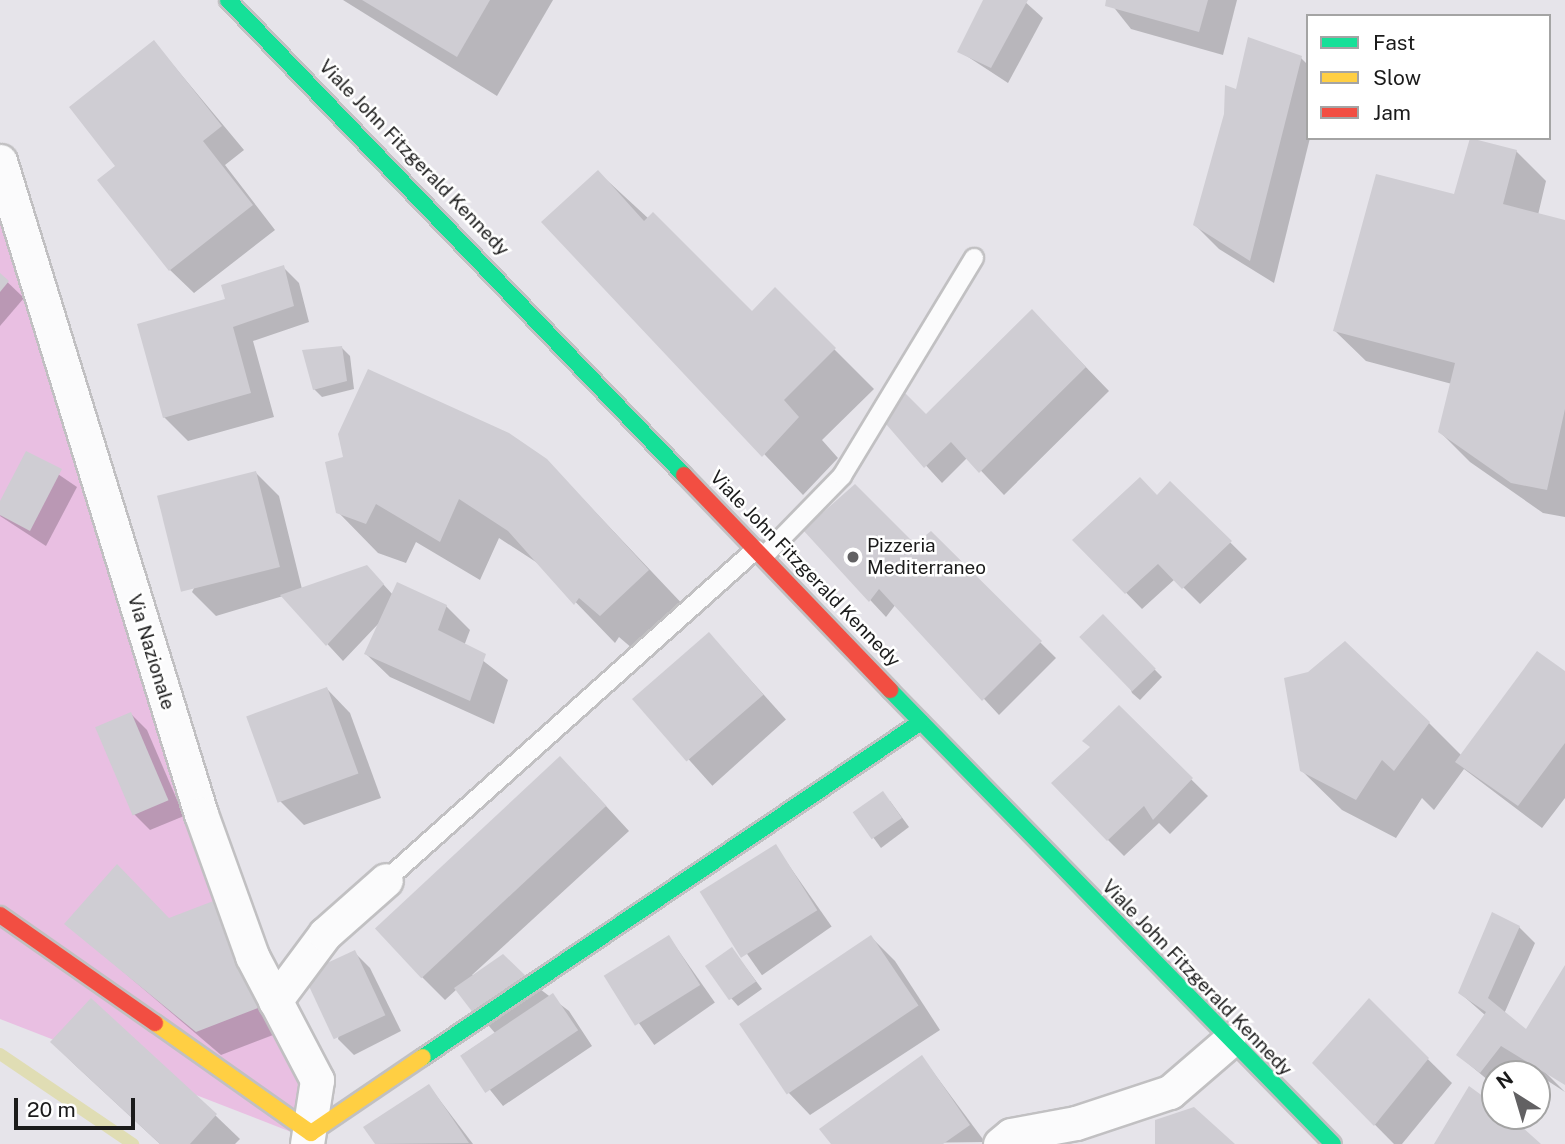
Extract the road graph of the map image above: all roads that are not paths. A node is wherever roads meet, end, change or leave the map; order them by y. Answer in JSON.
{"nodes":[{"id":1,"x":228,"y":0,"type":"edge"},
{"id":2,"x":239,"y":0,"type":"edge"},
{"id":3,"x":250,"y":18,"type":"junction"},
{"id":4,"x":0,"y":161,"type":"edge"},
{"id":5,"x":974,"y":258,"type":"dead end"},
{"id":6,"x":760,"y":552,"type":"junction"},
{"id":7,"x":921,"y":722,"type":"junction"},
{"id":8,"x":386,"y":880,"type":"joint"},
{"id":9,"x":0,"y":915,"type":"edge"},
{"id":10,"x":275,"y":1001,"type":"junction"},
{"id":11,"x":1227,"y":1042,"type":"junction"},
{"id":12,"x":309,"y":1139,"type":"edge"},
{"id":13,"x":1000,"y":1144,"type":"edge"},
{"id":14,"x":1333,"y":1144,"type":"edge"}],
"edges":[{"from":1,"to":3,"type":"main road","name":"Viale John Fitzgerald Kennedy"},
{"from":2,"to":3,"type":"main road","name":"Viale John Fitzgerald Kennedy"},
{"from":3,"to":6,"type":"main road","name":"Viale John Fitzgerald Kennedy"},
{"from":4,"to":10,"type":"street","name":"Via Nazionale"},
{"from":5,"to":6,"type":"lane"},
{"from":6,"to":7,"type":"main road","name":"Viale John Fitzgerald Kennedy"},
{"from":6,"to":8,"type":"lane"},
{"from":7,"to":11,"type":"main road","name":"Viale John Fitzgerald Kennedy"},
{"from":7,"to":12,"type":"main road"},
{"from":8,"to":10,"type":"street"},
{"from":9,"to":12,"type":"main road"},
{"from":10,"to":12,"type":"street","name":"Via Nazionale"},
{"from":11,"to":13,"type":"street"},
{"from":11,"to":14,"type":"main road","name":"Viale John Fitzgerald Kennedy"}]}
